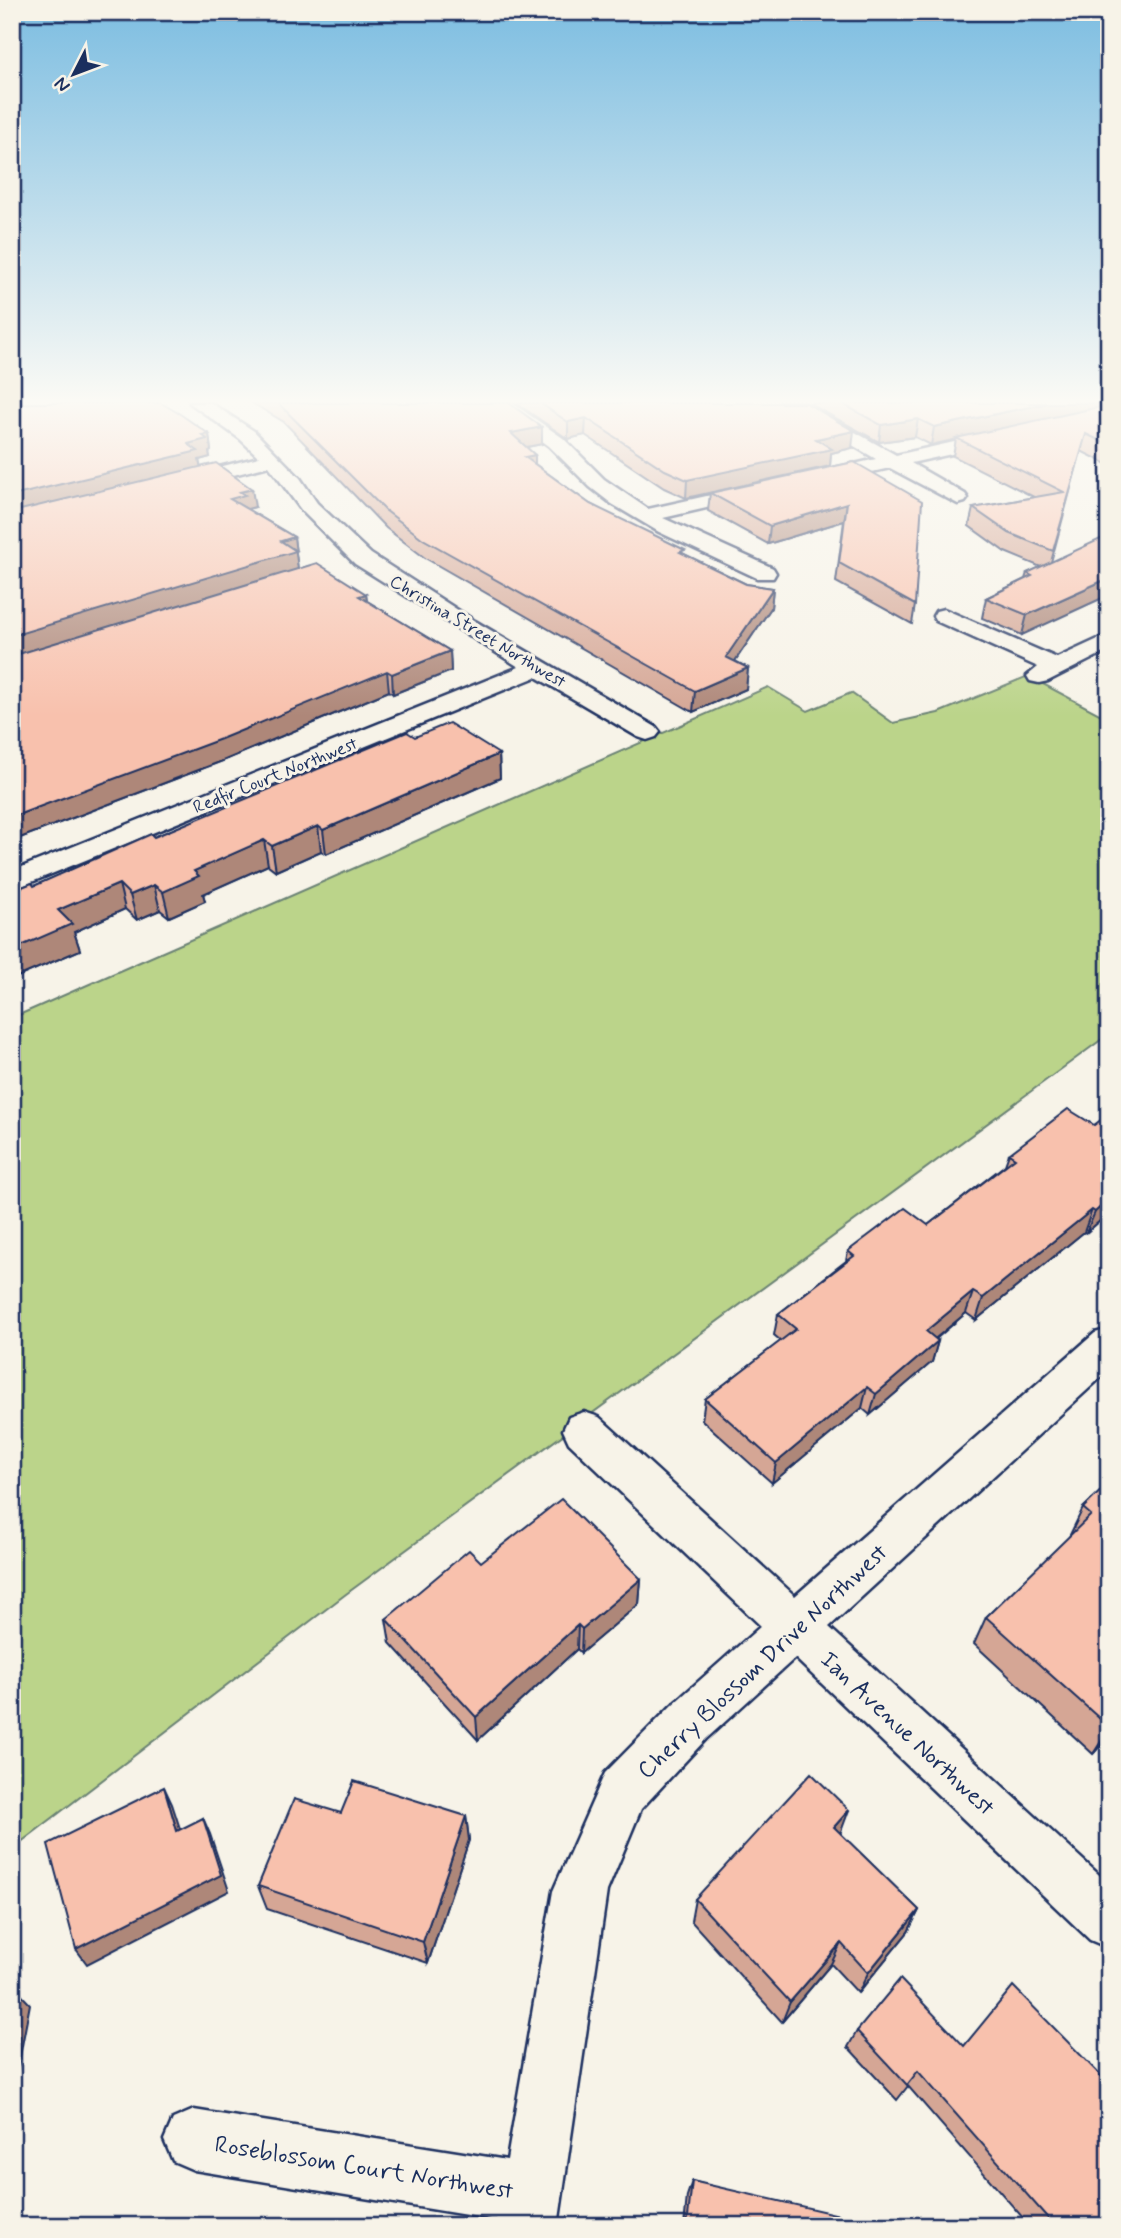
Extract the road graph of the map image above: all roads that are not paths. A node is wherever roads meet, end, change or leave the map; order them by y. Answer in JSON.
{"nodes":[{"id":1,"x":309,"y":507,"type":"edge"},
{"id":2,"x":632,"y":507,"type":"edge"},
{"id":3,"x":683,"y":507,"type":"edge"},
{"id":4,"x":644,"y":516,"type":"junction"},
{"id":5,"x":363,"y":559,"type":"junction"},
{"id":6,"x":337,"y":568,"type":"dead end"},
{"id":7,"x":765,"y":573,"type":"dead end"},
{"id":8,"x":944,"y":616,"type":"dead end"},
{"id":9,"x":1109,"y":641,"type":"edge"},
{"id":10,"x":537,"y":668,"type":"junction"},
{"id":11,"x":647,"y":732,"type":"dead end"},
{"id":12,"x":12,"y":881,"type":"edge"},
{"id":13,"x":1109,"y":1345,"type":"edge"},
{"id":14,"x":584,"y":1430,"type":"dead end"},
{"id":15,"x":794,"y":1627,"type":"junction"},
{"id":16,"x":1109,"y":1921,"type":"edge"},
{"id":17,"x":194,"y":2140,"type":"dead end"},
{"id":18,"x":530,"y":2210,"type":"edge"}],
"edges":[{"from":1,"to":5,"type":"street","name":"Christina Street Northwest"},
{"from":2,"to":4,"type":"street"},
{"from":3,"to":4,"type":"street"},
{"from":4,"to":7,"type":"street"},
{"from":5,"to":6,"type":"street"},
{"from":5,"to":10,"type":"street","name":"Christina Street Northwest"},
{"from":8,"to":9,"type":"street"},
{"from":10,"to":11,"type":"street","name":"Christina Street Northwest"},
{"from":10,"to":12,"type":"street","name":"Redfir Court Northwest"},
{"from":13,"to":15,"type":"street","name":"Cherry Blossom Drive Northwest"},
{"from":14,"to":15,"type":"street","name":"Ian Avenue Northwest"},
{"from":15,"to":16,"type":"street","name":"Ian Avenue Northwest"},
{"from":15,"to":18,"type":"street","name":"Cherry Blossom Drive Northwest"},
{"from":17,"to":18,"type":"street","name":"Roseblossom Court Northwest"}]}
